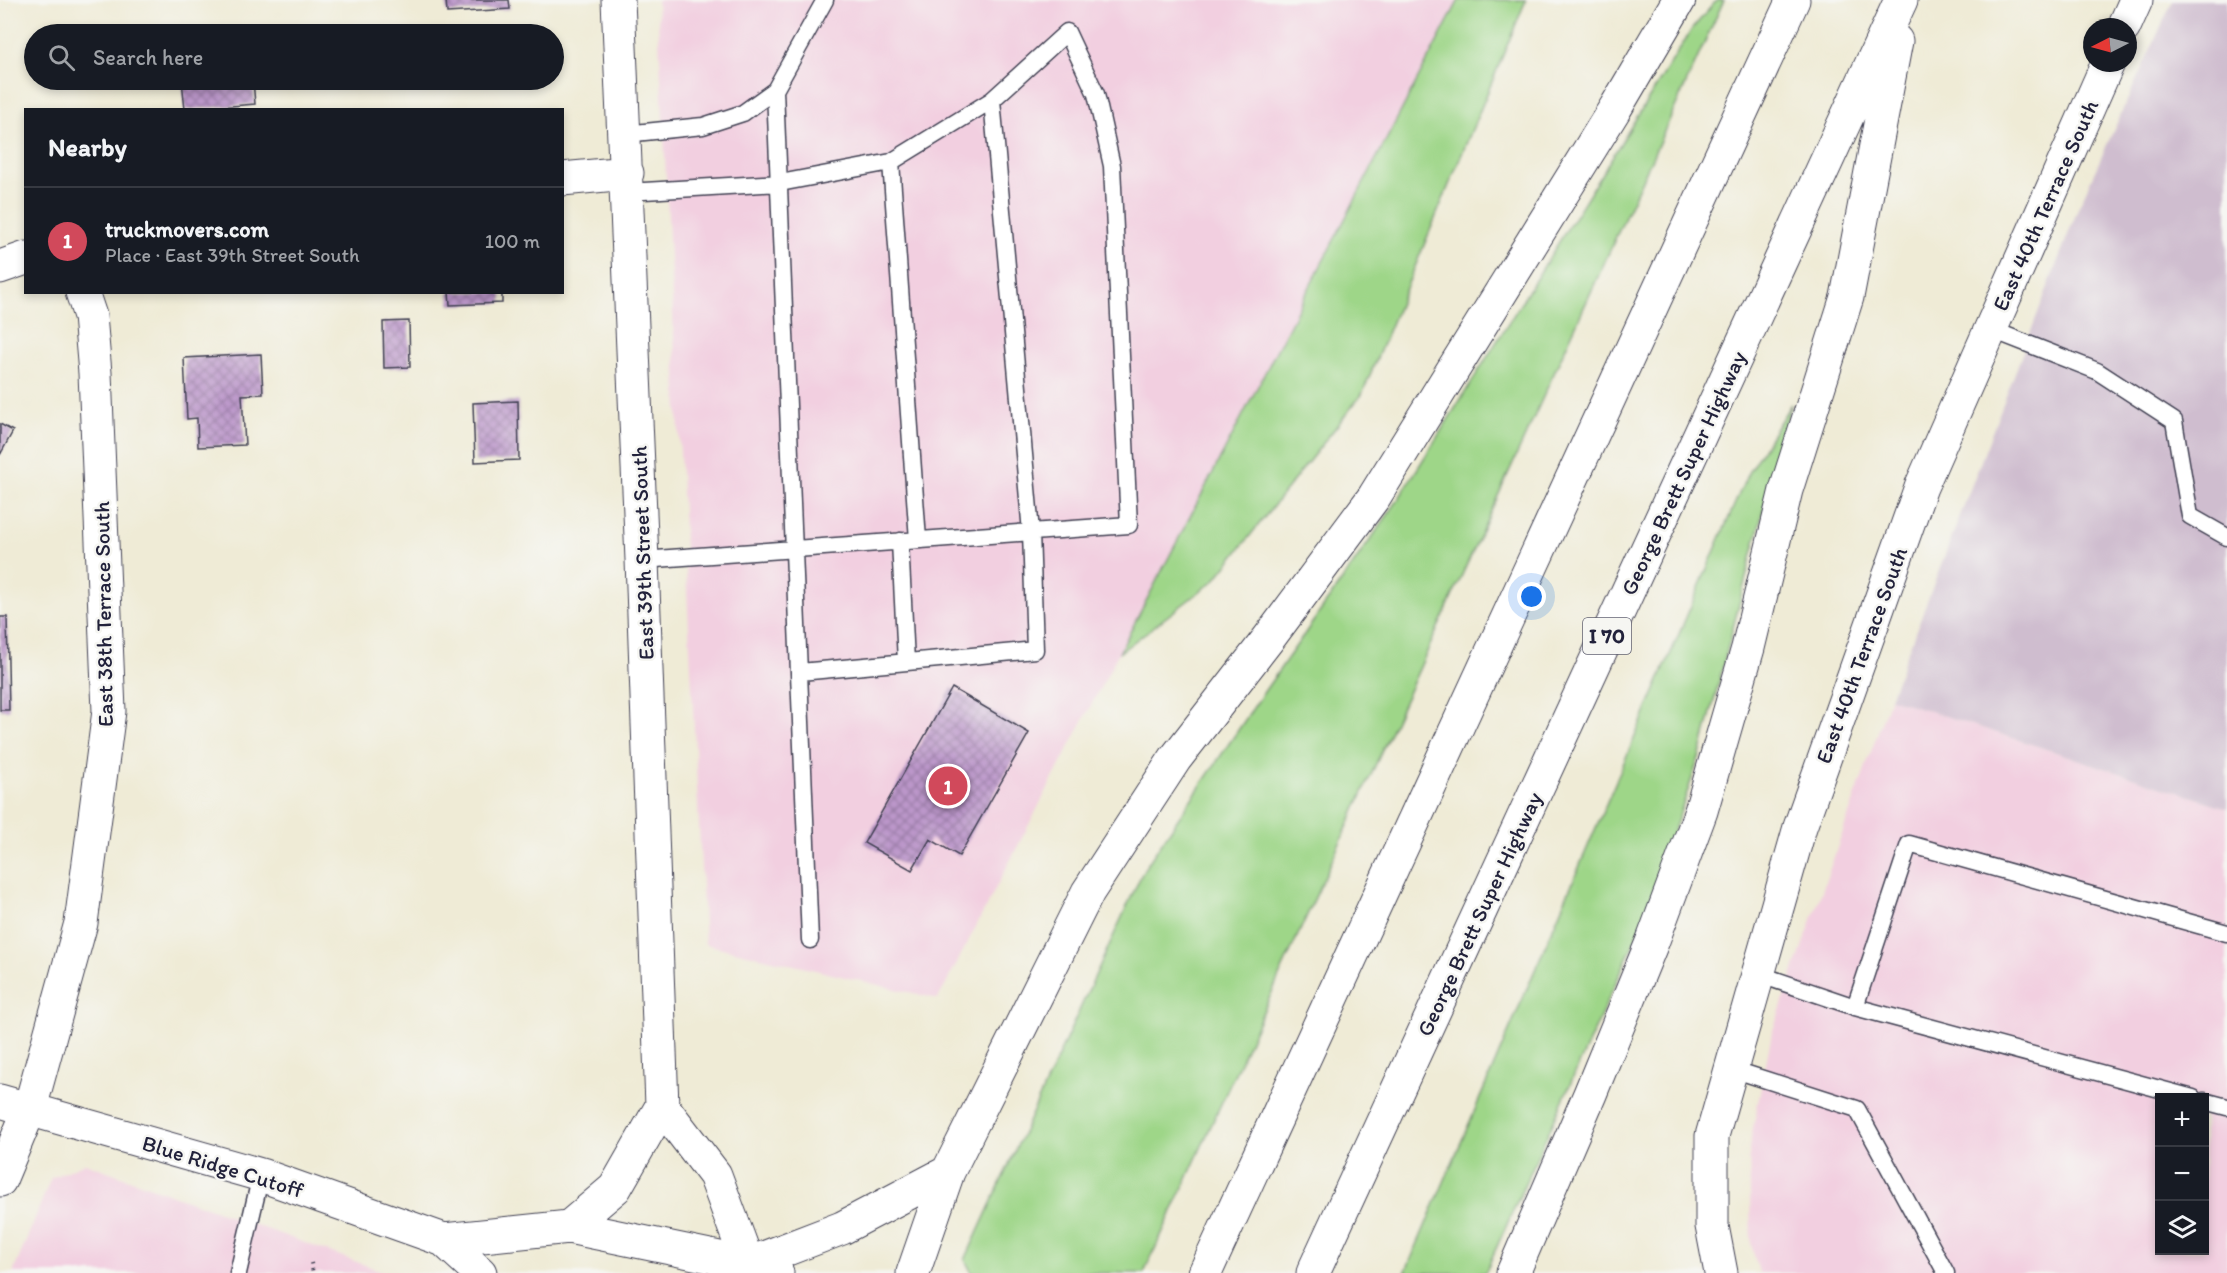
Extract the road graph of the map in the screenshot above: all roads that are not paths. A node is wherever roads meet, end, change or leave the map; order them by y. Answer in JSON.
{"nodes":[{"id":1,"x":618,"y":0,"type":"edge"},
{"id":2,"x":825,"y":0,"type":"edge"},
{"id":3,"x":1679,"y":0,"type":"edge"},
{"id":4,"x":1793,"y":0,"type":"edge"},
{"id":5,"x":1903,"y":0,"type":"edge"},
{"id":6,"x":2136,"y":0,"type":"edge"},
{"id":7,"x":2128,"y":18,"type":"edge"},
{"id":8,"x":2104,"y":72,"type":"edge"},
{"id":9,"x":775,"y":90,"type":"junction"},
{"id":10,"x":992,"y":100,"type":"junction"},
{"id":11,"x":625,"y":134,"type":"junction"},
{"id":12,"x":891,"y":162,"type":"junction"},
{"id":13,"x":564,"y":179,"type":"edge"},
{"id":14,"x":627,"y":183,"type":"junction"},
{"id":15,"x":780,"y":183,"type":"junction"},
{"id":16,"x":24,"y":259,"type":"edge"},
{"id":17,"x":0,"y":267,"type":"edge"},
{"id":18,"x":83,"y":294,"type":"edge"},
{"id":19,"x":1990,"y":329,"type":"junction"},
{"id":20,"x":1031,"y":532,"type":"junction"},
{"id":21,"x":2227,"y":537,"type":"edge"},
{"id":22,"x":918,"y":540,"type":"junction"},
{"id":23,"x":900,"y":541,"type":"junction"},
{"id":24,"x":794,"y":548,"type":"junction"},
{"id":25,"x":642,"y":560,"type":"junction"},
{"id":26,"x":906,"y":662,"type":"junction"},
{"id":27,"x":800,"y":672,"type":"junction"},
{"id":28,"x":2227,"y":933,"type":"edge"},
{"id":29,"x":810,"y":940,"type":"dead end"},
{"id":30,"x":1758,"y":974,"type":"junction"},
{"id":31,"x":1855,"y":1007,"type":"junction"},
{"id":32,"x":1732,"y":1069,"type":"junction"},
{"id":33,"x":2174,"y":1093,"type":"edge"},
{"id":34,"x":2209,"y":1102,"type":"edge"},
{"id":35,"x":15,"y":1104,"type":"edge"},
{"id":36,"x":662,"y":1106,"type":"junction"},
{"id":37,"x":2227,"y":1107,"type":"edge"},
{"id":38,"x":948,"y":1172,"type":"junction"},
{"id":39,"x":261,"y":1175,"type":"junction"},
{"id":40,"x":0,"y":1180,"type":"edge"},
{"id":41,"x":568,"y":1227,"type":"junction"},
{"id":42,"x":444,"y":1240,"type":"junction"},
{"id":43,"x":763,"y":1269,"type":"edge"},
{"id":44,"x":238,"y":1273,"type":"edge"},
{"id":45,"x":480,"y":1273,"type":"edge"},
{"id":46,"x":913,"y":1273,"type":"edge"},
{"id":47,"x":1204,"y":1273,"type":"edge"},
{"id":48,"x":1313,"y":1273,"type":"edge"},
{"id":49,"x":1513,"y":1273,"type":"edge"},
{"id":50,"x":1720,"y":1273,"type":"edge"},
{"id":51,"x":1946,"y":1273,"type":"edge"}],
"edges":[{"from":1,"to":11,"type":"main road","name":"East 39th Street South"},
{"from":2,"to":9,"type":"lane"},
{"from":3,"to":38,"type":"main road"},
{"from":4,"to":47,"type":"main road"},
{"from":5,"to":48,"type":"main road","name":"George Brett Super Highway","number":"I 70"},
{"from":5,"to":49,"type":"main road"},
{"from":6,"to":7,"type":"main road"},
{"from":8,"to":19,"type":"main road","name":"East 40th Terrace South"},
{"from":9,"to":11,"type":"lane"},
{"from":9,"to":15,"type":"lane"},
{"from":10,"to":12,"type":"lane"},
{"from":10,"to":20,"type":"lane"},
{"from":10,"to":20,"type":"lane"},
{"from":11,"to":14,"type":"main road","name":"East 39th Street South"},
{"from":12,"to":15,"type":"lane"},
{"from":12,"to":22,"type":"lane"},
{"from":13,"to":14,"type":"main road"},
{"from":14,"to":15,"type":"lane"},
{"from":14,"to":25,"type":"main road","name":"East 39th Street South"},
{"from":15,"to":24,"type":"lane"},
{"from":16,"to":17,"type":"main road"},
{"from":18,"to":35,"type":"main road","name":"East 38th Terrace South"},
{"from":19,"to":21,"type":"lane"},
{"from":19,"to":30,"type":"main road","name":"East 40th Terrace South"},
{"from":20,"to":22,"type":"lane"},
{"from":20,"to":26,"type":"lane"},
{"from":22,"to":23,"type":"lane"},
{"from":23,"to":24,"type":"lane"},
{"from":23,"to":26,"type":"lane"},
{"from":24,"to":25,"type":"lane"},
{"from":24,"to":27,"type":"lane"},
{"from":25,"to":36,"type":"main road","name":"East 39th Street South"},
{"from":26,"to":27,"type":"lane"},
{"from":27,"to":29,"type":"lane"},
{"from":28,"to":31,"type":"lane"},
{"from":30,"to":31,"type":"lane"},
{"from":30,"to":32,"type":"main road","name":"East 40th Terrace South"},
{"from":31,"to":33,"type":"lane"},
{"from":32,"to":50,"type":"main road","name":"East 40th Terrace South"},
{"from":32,"to":51,"type":"lane"},
{"from":34,"to":37,"type":"lane"},
{"from":35,"to":39,"type":"main road","name":"Blue Ridge Cutoff"},
{"from":35,"to":40,"type":"main road","name":"East 38th Terrace South"},
{"from":36,"to":41,"type":"main road"},
{"from":36,"to":43,"type":"main road"},
{"from":38,"to":43,"type":"main road"},
{"from":38,"to":46,"type":"main road"},
{"from":39,"to":42,"type":"main road","name":"Blue Ridge Cutoff"},
{"from":39,"to":44,"type":"lane"},
{"from":41,"to":42,"type":"main road","name":"Blue Ridge Cutoff"},
{"from":41,"to":43,"type":"main road","name":"Blue Ridge Cutoff"},
{"from":42,"to":45,"type":"main road","name":"Blue Ridge Cutoff"}]}
